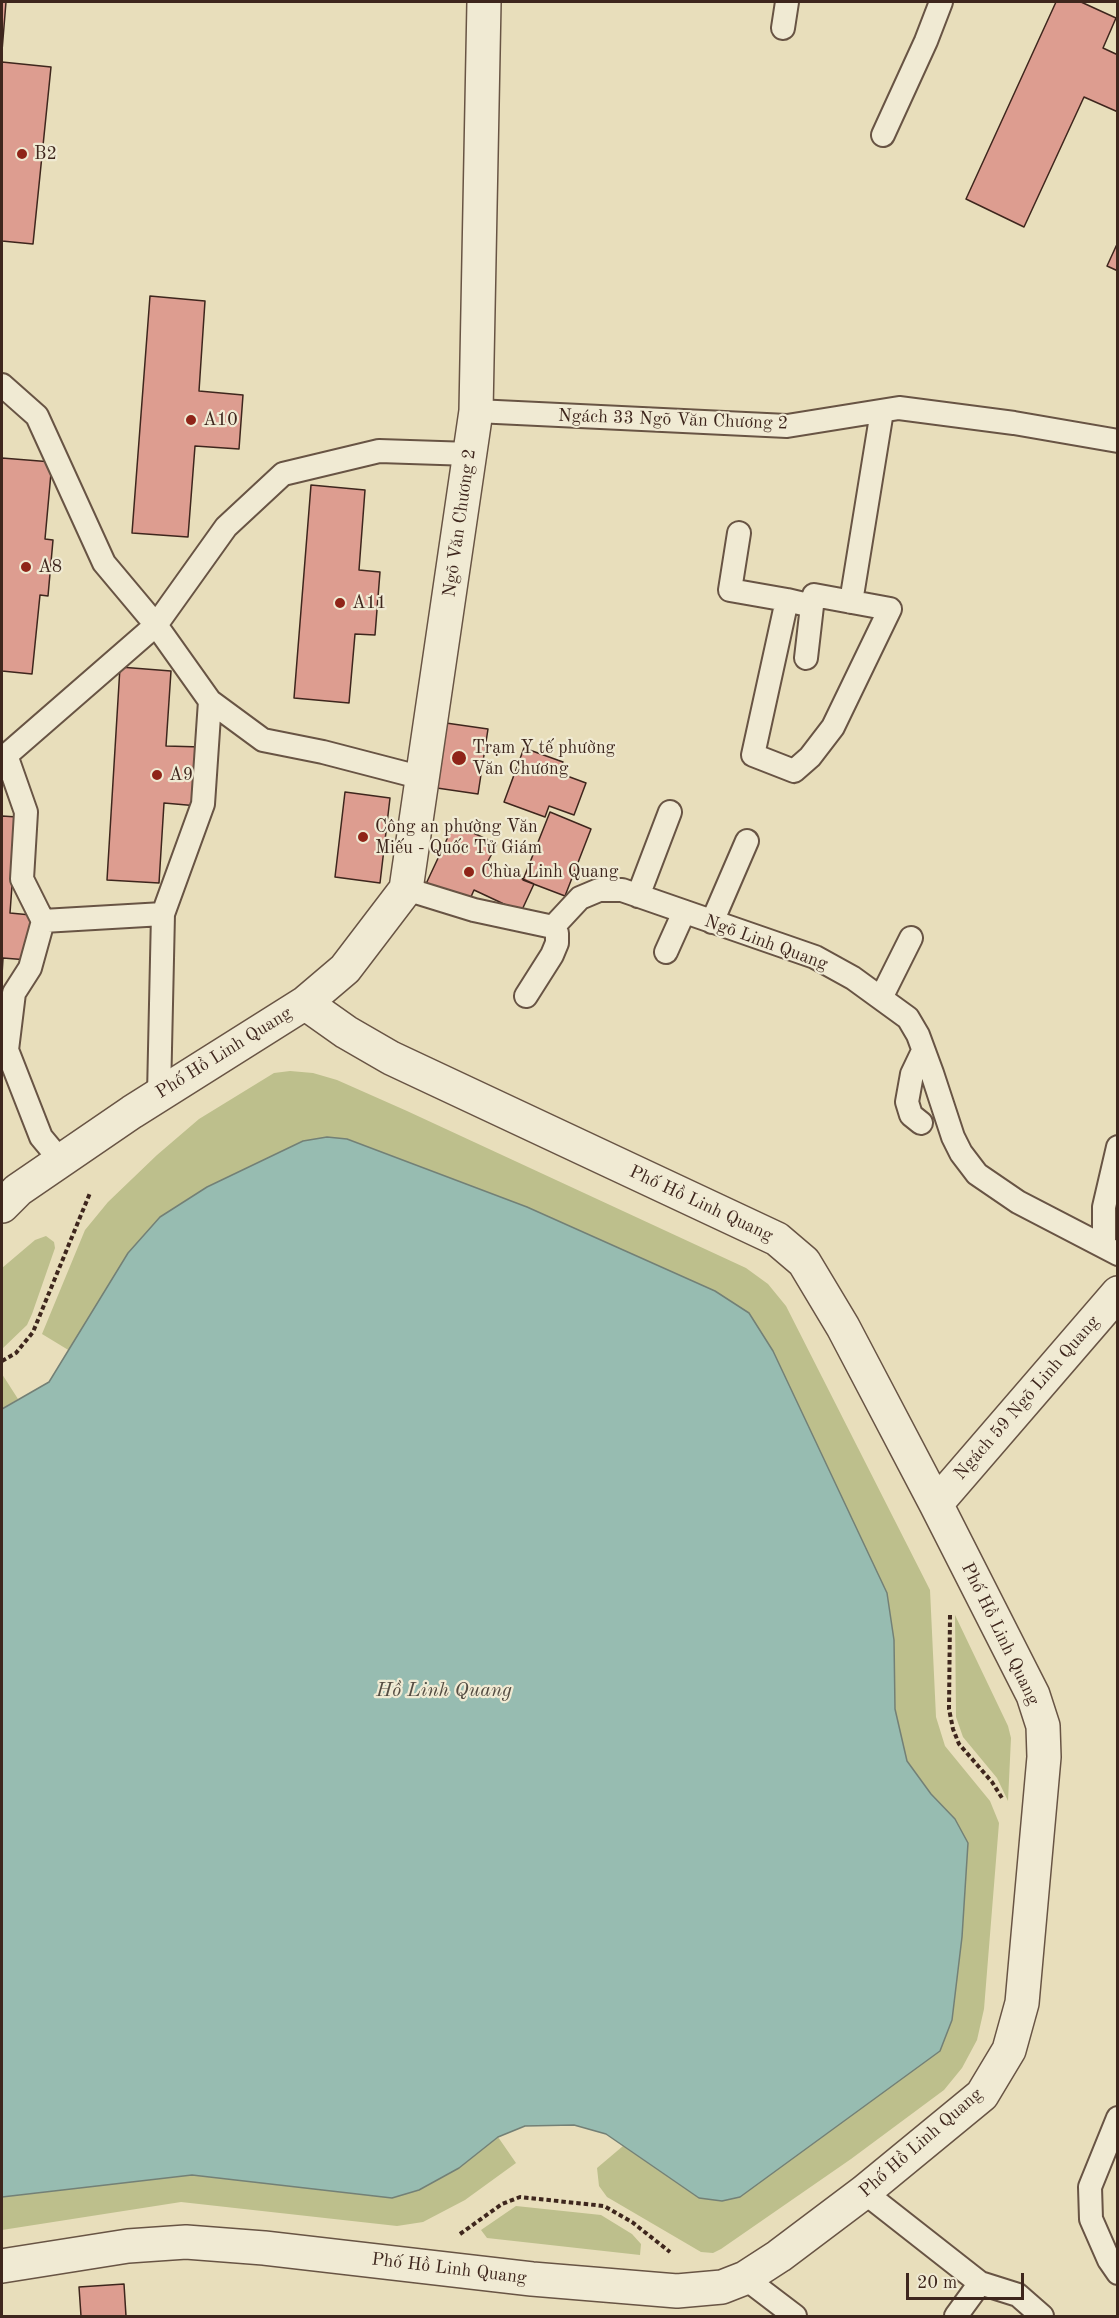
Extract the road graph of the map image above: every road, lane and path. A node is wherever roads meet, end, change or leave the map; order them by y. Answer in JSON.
{"nodes":[{"id":1,"x":484,"y":2,"type":"edge"},
{"id":2,"x":787,"y":2,"type":"edge"},
{"id":3,"x":941,"y":2,"type":"edge"},
{"id":4,"x":783,"y":28,"type":"dead end"},
{"id":5,"x":883,"y":135,"type":"dead end"},
{"id":6,"x":2,"y":385,"type":"edge"},
{"id":7,"x":476,"y":411,"type":"junction"},
{"id":8,"x":882,"y":411,"type":"junction"},
{"id":9,"x":1118,"y":441,"type":"edge"},
{"id":10,"x":471,"y":454,"type":"junction"},
{"id":11,"x":739,"y":533,"type":"dead end"},
{"id":12,"x":787,"y":600,"type":"junction"},
{"id":13,"x":851,"y":602,"type":"junction"},
{"id":14,"x":812,"y":606,"type":"junction"},
{"id":15,"x":156,"y":625,"type":"junction"},
{"id":16,"x":806,"y":658,"type":"dead end"},
{"id":17,"x":210,"y":701,"type":"junction"},
{"id":18,"x":4,"y":757,"type":"edge"},
{"id":19,"x":423,"y":778,"type":"junction"},
{"id":20,"x":670,"y":812,"type":"dead end"},
{"id":21,"x":747,"y":842,"type":"dead end"},
{"id":22,"x":405,"y":889,"type":"junction"},
{"id":23,"x":638,"y":896,"type":"junction"},
{"id":24,"x":684,"y":912,"type":"junction"},
{"id":25,"x":163,"y":914,"type":"junction"},
{"id":26,"x":43,"y":921,"type":"junction"},
{"id":27,"x":712,"y":922,"type":"junction"},
{"id":28,"x":553,"y":927,"type":"junction"},
{"id":29,"x":911,"y":938,"type":"dead end"},
{"id":30,"x":666,"y":952,"type":"dead end"},
{"id":31,"x":526,"y":996,"type":"dead end"},
{"id":32,"x":881,"y":998,"type":"junction"},
{"id":33,"x":305,"y":1003,"type":"junction"},
{"id":34,"x":923,"y":1051,"type":"junction"},
{"id":35,"x":159,"y":1094,"type":"junction"},
{"id":36,"x":921,"y":1123,"type":"dead end"},
{"id":37,"x":1118,"y":1147,"type":"edge"},
{"id":38,"x":61,"y":1161,"type":"junction"},
{"id":39,"x":90,"y":1193,"type":"dead end"},
{"id":40,"x":2,"y":1206,"type":"edge"},
{"id":41,"x":1111,"y":1250,"type":"edge"},
{"id":42,"x":1118,"y":1293,"type":"edge"},
{"id":43,"x":2,"y":1361,"type":"edge"},
{"id":44,"x":936,"y":1504,"type":"junction"},
{"id":45,"x":951,"y":1610,"type":"dead end"},
{"id":46,"x":1005,"y":1806,"type":"dead end"},
{"id":47,"x":1118,"y":2118,"type":"edge"},
{"id":48,"x":864,"y":2192,"type":"junction"},
{"id":49,"x":452,"y":2238,"type":"dead end"},
{"id":50,"x":673,"y":2254,"type":"dead end"},
{"id":51,"x":2,"y":2265,"type":"edge"},
{"id":52,"x":1118,"y":2273,"type":"edge"},
{"id":53,"x":745,"y":2278,"type":"junction"},
{"id":54,"x":980,"y":2283,"type":"junction"},
{"id":55,"x":795,"y":2316,"type":"edge"},
{"id":56,"x":957,"y":2316,"type":"edge"},
{"id":57,"x":1042,"y":2316,"type":"edge"}],
"edges":[{"from":1,"to":7,"type":"street","name":"Ngõ Văn Chương 2"},
{"from":2,"to":4,"type":"lane"},
{"from":3,"to":5,"type":"lane"},
{"from":6,"to":15,"type":"lane"},
{"from":7,"to":8,"type":"lane","name":"Ngách 33 Ngõ Văn Chương 2"},
{"from":7,"to":10,"type":"street","name":"Ngõ Văn Chương 2"},
{"from":8,"to":9,"type":"lane","name":"Ngách 33 Ngõ Văn Chương 2"},
{"from":8,"to":13,"type":"lane"},
{"from":10,"to":15,"type":"lane"},
{"from":10,"to":19,"type":"street","name":"Ngõ Văn Chương 2"},
{"from":11,"to":12,"type":"lane"},
{"from":12,"to":13,"type":"lane"},
{"from":12,"to":14,"type":"lane"},
{"from":13,"to":14,"type":"lane"},
{"from":14,"to":16,"type":"lane"},
{"from":15,"to":17,"type":"lane"},
{"from":15,"to":18,"type":"lane"},
{"from":17,"to":19,"type":"lane"},
{"from":17,"to":25,"type":"lane"},
{"from":18,"to":26,"type":"lane"},
{"from":19,"to":22,"type":"street","name":"Ngõ Văn Chương 2"},
{"from":20,"to":23,"type":"lane"},
{"from":21,"to":27,"type":"lane"},
{"from":22,"to":28,"type":"lane"},
{"from":22,"to":33,"type":"street","name":"Ngõ Văn Chương 2"},
{"from":23,"to":24,"type":"lane","name":"Ngõ Linh Quang"},
{"from":23,"to":28,"type":"lane","name":"Ngõ Linh Quang"},
{"from":24,"to":27,"type":"lane","name":"Ngõ Linh Quang"},
{"from":24,"to":30,"type":"lane"},
{"from":25,"to":26,"type":"lane"},
{"from":25,"to":35,"type":"lane"},
{"from":26,"to":38,"type":"lane"},
{"from":27,"to":32,"type":"lane","name":"Ngõ Linh Quang"},
{"from":28,"to":31,"type":"lane"},
{"from":29,"to":32,"type":"lane"},
{"from":32,"to":34,"type":"lane","name":"Ngõ Linh Quang"},
{"from":33,"to":35,"type":"street","name":"Phố Hồ Linh Quang"},
{"from":33,"to":44,"type":"street","name":"Phố Hồ Linh Quang"},
{"from":34,"to":36,"type":"lane"},
{"from":34,"to":41,"type":"lane","name":"Ngõ Linh Quang"},
{"from":35,"to":38,"type":"street","name":"Phố Hồ Linh Quang"},
{"from":37,"to":41,"type":"lane"},
{"from":38,"to":40,"type":"street","name":"Phố Hồ Linh Quang"},
{"from":39,"to":43,"type":"path"},
{"from":42,"to":44,"type":"street","name":"Ngách 59 Ngõ Linh Quang"},
{"from":44,"to":48,"type":"street","name":"Phố Hồ Linh Quang"},
{"from":45,"to":46,"type":"path"},
{"from":47,"to":52,"type":"lane"},
{"from":48,"to":53,"type":"street","name":"Phố Hồ Linh Quang"},
{"from":48,"to":54,"type":"lane"},
{"from":49,"to":50,"type":"path"},
{"from":51,"to":53,"type":"street","name":"Phố Hồ Linh Quang"},
{"from":53,"to":55,"type":"lane"},
{"from":54,"to":56,"type":"lane"},
{"from":54,"to":57,"type":"lane"}]}
